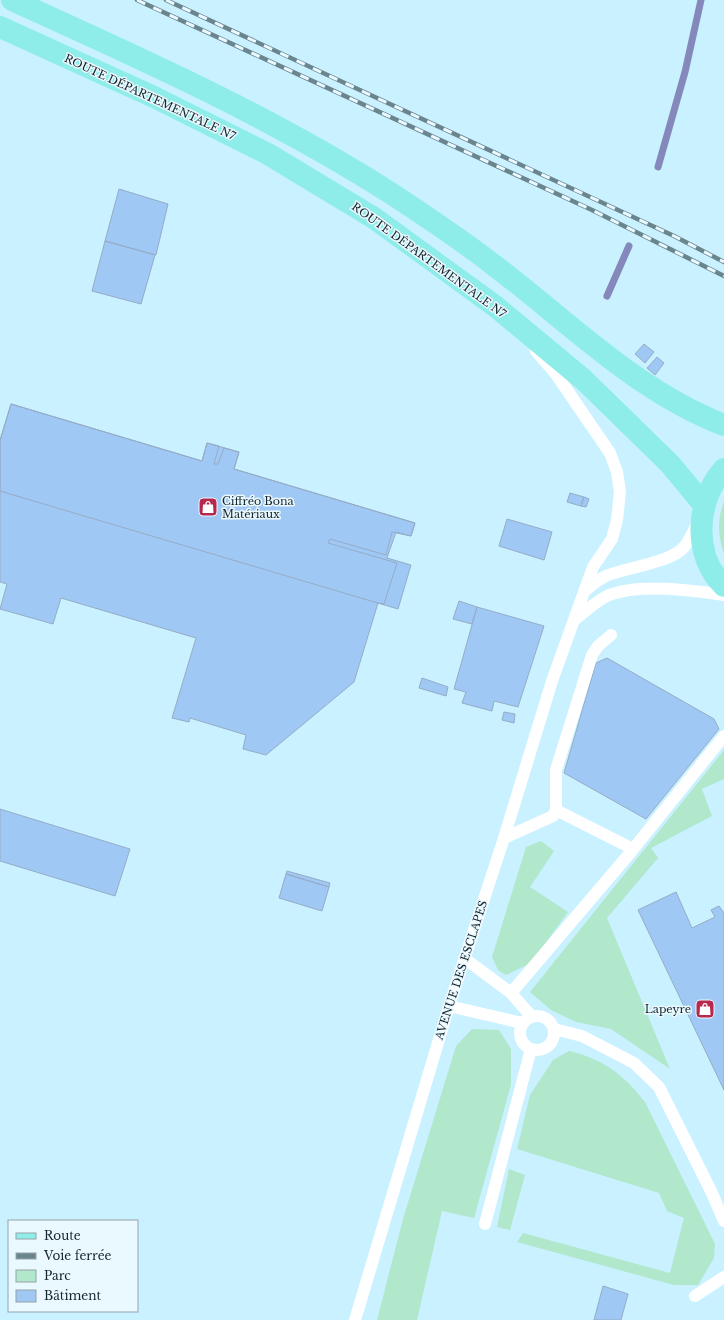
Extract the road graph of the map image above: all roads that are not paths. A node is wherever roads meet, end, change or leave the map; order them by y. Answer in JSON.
{"nodes":[{"id":1,"x":12,"y":0,"type":"edge"},
{"id":2,"x":0,"y":27,"type":"edge"},
{"id":3,"x":495,"y":306,"type":"junction"},
{"id":4,"x":724,"y":425,"type":"edge"},
{"id":5,"x":724,"y":469,"type":"edge"},
{"id":6,"x":702,"y":511,"type":"junction"},
{"id":7,"x":724,"y":586,"type":"edge"},
{"id":8,"x":586,"y":590,"type":"junction"},
{"id":9,"x":724,"y":595,"type":"edge"},
{"id":10,"x":572,"y":622,"type":"junction"},
{"id":11,"x":611,"y":635,"type":"dead end"},
{"id":12,"x":724,"y":736,"type":"edge"},
{"id":13,"x":556,"y":810,"type":"junction"},
{"id":14,"x":504,"y":838,"type":"junction"},
{"id":15,"x":633,"y":850,"type":"junction"},
{"id":16,"x":464,"y":958,"type":"junction"},
{"id":17,"x":511,"y":993,"type":"junction"},
{"id":18,"x":449,"y":1006,"type":"junction"},
{"id":19,"x":527,"y":1020,"type":"junction"},
{"id":20,"x":554,"y":1029,"type":"junction"},
{"id":21,"x":531,"y":1049,"type":"junction"},
{"id":22,"x":724,"y":1221,"type":"edge"},
{"id":23,"x":485,"y":1224,"type":"dead end"},
{"id":24,"x":724,"y":1276,"type":"edge"},
{"id":25,"x":695,"y":1296,"type":"dead end"},
{"id":26,"x":355,"y":1320,"type":"edge"}],
"edges":[{"from":1,"to":4,"type":"main road"},
{"from":2,"to":3,"type":"main road","name":"ROUTE DÉPARTEMENTALE N7"},
{"from":3,"to":6,"type":"main road","name":"ROUTE DÉPARTEMENTALE N7"},
{"from":3,"to":8,"type":"lane","name":"AVENUE DES ESCLAPES"},
{"from":5,"to":6,"type":"main road"},
{"from":6,"to":7,"type":"main road"},
{"from":6,"to":8,"type":"lane"},
{"from":8,"to":10,"type":"lane","name":"AVENUE DES ESCLAPES"},
{"from":9,"to":10,"type":"lane"},
{"from":10,"to":14,"type":"lane","name":"AVENUE DES ESCLAPES"},
{"from":11,"to":13,"type":"lane"},
{"from":12,"to":15,"type":"lane"},
{"from":13,"to":14,"type":"lane"},
{"from":13,"to":15,"type":"lane"},
{"from":14,"to":16,"type":"lane","name":"AVENUE DES ESCLAPES"},
{"from":15,"to":17,"type":"lane"},
{"from":16,"to":17,"type":"lane"},
{"from":16,"to":18,"type":"lane","name":"AVENUE DES ESCLAPES"},
{"from":17,"to":19,"type":"lane"},
{"from":18,"to":19,"type":"lane"},
{"from":18,"to":26,"type":"lane","name":"AVENUE DES ESCLAPES"},
{"from":19,"to":20,"type":"lane"},
{"from":19,"to":21,"type":"lane"},
{"from":20,"to":21,"type":"lane"},
{"from":20,"to":22,"type":"lane"},
{"from":21,"to":23,"type":"lane"},
{"from":24,"to":25,"type":"lane"}]}
